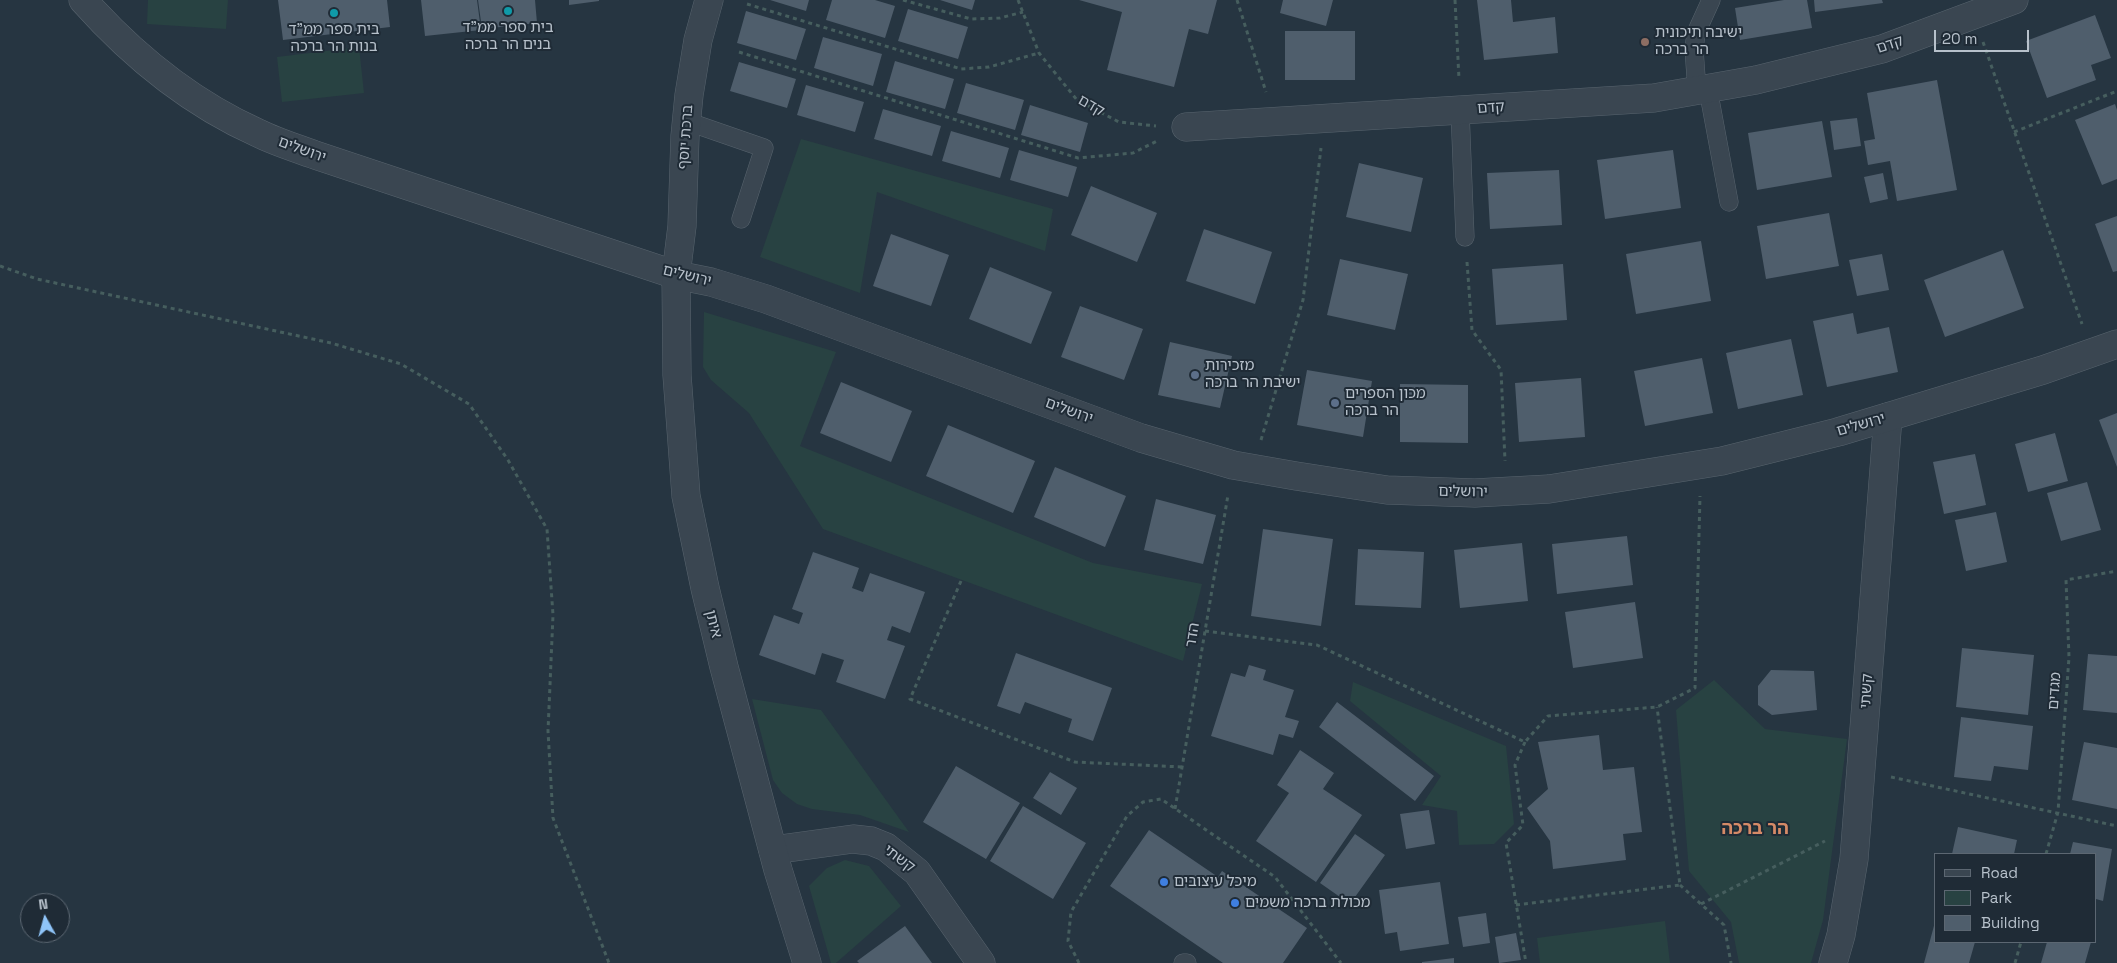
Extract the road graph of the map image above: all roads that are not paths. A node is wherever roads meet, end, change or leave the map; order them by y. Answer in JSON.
{"nodes":[{"id":1,"x":84,"y":0,"type":"edge"},
{"id":2,"x":708,"y":0,"type":"edge"},
{"id":3,"x":1711,"y":0,"type":"edge"},
{"id":4,"x":2014,"y":0,"type":"edge"},
{"id":5,"x":1970,"y":8,"type":"edge"},
{"id":6,"x":1703,"y":90,"type":"junction"},
{"id":7,"x":1460,"y":110,"type":"junction"},
{"id":8,"x":686,"y":121,"type":"junction"},
{"id":9,"x":1186,"y":126,"type":"road end"},
{"id":10,"x":1730,"y":202,"type":"dead end"},
{"id":11,"x":741,"y":219,"type":"dead end"},
{"id":12,"x":1465,"y":237,"type":"road end"},
{"id":13,"x":676,"y":275,"type":"junction"},
{"id":14,"x":2105,"y":348,"type":"edge"},
{"id":15,"x":1888,"y":416,"type":"junction"},
{"id":16,"x":773,"y":850,"type":"junction"},
{"id":17,"x":807,"y":963,"type":"edge"},
{"id":18,"x":981,"y":963,"type":"edge"},
{"id":19,"x":1183,"y":963,"type":"edge"},
{"id":20,"x":1187,"y":963,"type":"edge"},
{"id":21,"x":1833,"y":963,"type":"edge"}],
"edges":[{"from":1,"to":13,"type":"street","name":"ירושלים"},
{"from":2,"to":8,"type":"street","name":"ברכת יוסף"},
{"from":3,"to":6,"type":"lane"},
{"from":4,"to":5,"type":"street","name":"קדם"},
{"from":5,"to":6,"type":"street","name":"קדם"},
{"from":6,"to":7,"type":"street","name":"קדם"},
{"from":6,"to":10,"type":"lane"},
{"from":7,"to":9,"type":"street","name":"קדם"},
{"from":7,"to":12,"type":"lane"},
{"from":8,"to":11,"type":"lane"},
{"from":8,"to":13,"type":"street","name":"ברכת יוסף"},
{"from":13,"to":15,"type":"street","name":"ירושלים"},
{"from":13,"to":16,"type":"street","name":"איתן"},
{"from":14,"to":15,"type":"street","name":"ירושלים"},
{"from":15,"to":21,"type":"street","name":"קשתי"},
{"from":16,"to":17,"type":"street","name":"איתן"},
{"from":16,"to":18,"type":"street","name":"קשתי"},
{"from":19,"to":20,"type":"lane"}]}
